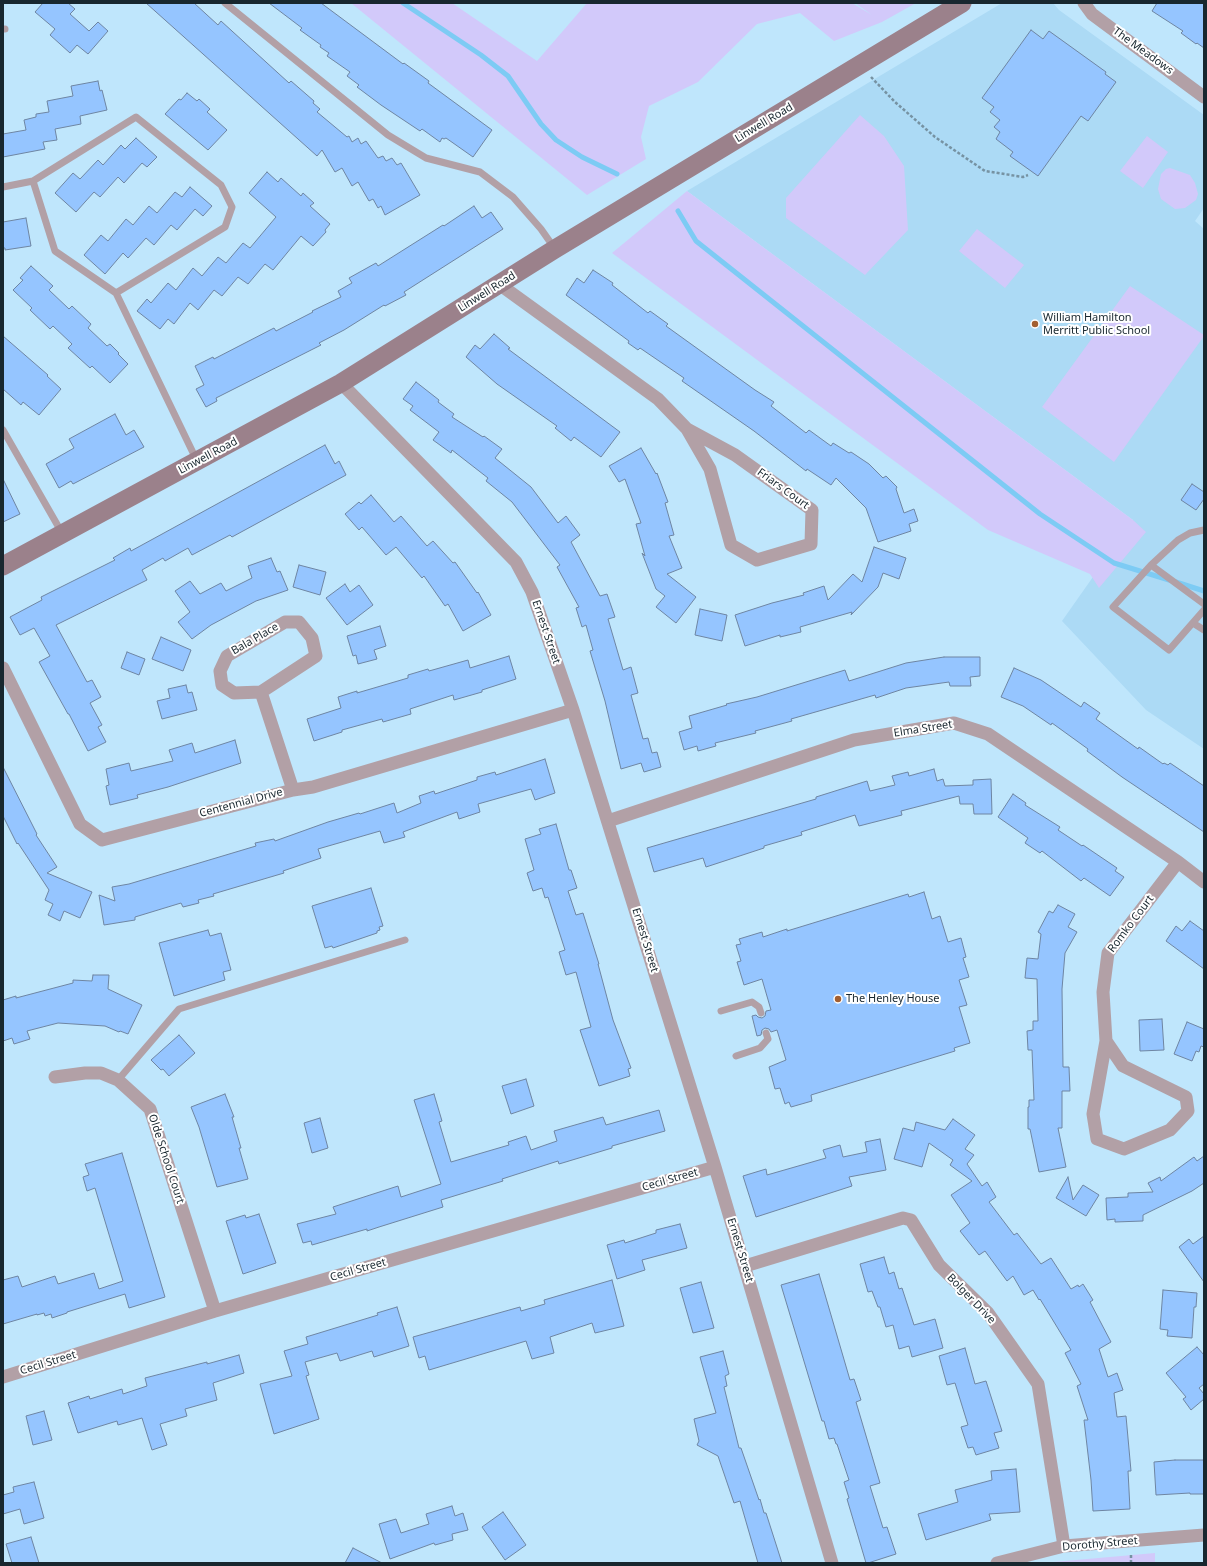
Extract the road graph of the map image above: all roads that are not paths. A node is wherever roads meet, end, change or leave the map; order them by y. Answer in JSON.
{"nodes":[{"id":1,"x":225,"y":3,"type":"edge"},
{"id":2,"x":962,"y":3,"type":"edge"},
{"id":3,"x":1084,"y":3,"type":"edge"},
{"id":4,"x":1204,"y":97,"type":"edge"},
{"id":5,"x":33,"y":181,"type":"junction"},
{"id":6,"x":3,"y":187,"type":"edge"},
{"id":7,"x":555,"y":249,"type":"junction"},
{"id":8,"x":500,"y":284,"type":"junction"},
{"id":9,"x":116,"y":293,"type":"junction"},
{"id":10,"x":341,"y":383,"type":"junction"},
{"id":11,"x":687,"y":429,"type":"junction"},
{"id":12,"x":3,"y":430,"type":"edge"},
{"id":13,"x":197,"y":462,"type":"junction"},
{"id":14,"x":1204,"y":530,"type":"edge"},
{"id":15,"x":62,"y":533,"type":"junction"},
{"id":16,"x":1151,"y":565,"type":"junction"},
{"id":17,"x":3,"y":566,"type":"edge"},
{"id":18,"x":1204,"y":604,"type":"edge"},
{"id":19,"x":1204,"y":610,"type":"edge"},
{"id":20,"x":1193,"y":623,"type":"junction"},
{"id":21,"x":1204,"y":630,"type":"edge"},
{"id":22,"x":3,"y":668,"type":"edge"},
{"id":23,"x":261,"y":692,"type":"junction"},
{"id":24,"x":574,"y":710,"type":"junction"},
{"id":25,"x":294,"y":790,"type":"junction"},
{"id":26,"x":608,"y":821,"type":"junction"},
{"id":27,"x":1178,"y":862,"type":"junction"},
{"id":28,"x":1204,"y":882,"type":"edge"},
{"id":29,"x":405,"y":940,"type":"dead end"},
{"id":30,"x":721,"y":1011,"type":"dead end"},
{"id":31,"x":761,"y":1013,"type":"dead end"},
{"id":32,"x":766,"y":1033,"type":"dead end"},
{"id":33,"x":1106,"y":1041,"type":"junction"},
{"id":34,"x":736,"y":1056,"type":"dead end"},
{"id":35,"x":55,"y":1077,"type":"dead end"},
{"id":36,"x":118,"y":1080,"type":"junction"},
{"id":37,"x":715,"y":1167,"type":"junction"},
{"id":38,"x":745,"y":1266,"type":"junction"},
{"id":39,"x":215,"y":1311,"type":"junction"},
{"id":40,"x":3,"y":1377,"type":"edge"},
{"id":41,"x":1204,"y":1535,"type":"edge"},
{"id":42,"x":1064,"y":1546,"type":"junction"},
{"id":43,"x":832,"y":1563,"type":"edge"},
{"id":44,"x":997,"y":1563,"type":"edge"}],
"edges":[{"from":1,"to":7,"type":"lane"},
{"from":2,"to":7,"type":"main road","name":"Linwell Road"},
{"from":3,"to":4,"type":"street","name":"The Meadows"},
{"from":5,"to":6,"type":"lane"},
{"from":5,"to":9,"type":"lane"},
{"from":5,"to":9,"type":"lane"},
{"from":7,"to":8,"type":"main road","name":"Linwell Road"},
{"from":8,"to":10,"type":"main road","name":"Linwell Road"},
{"from":8,"to":11,"type":"street","name":"Friars Court"},
{"from":9,"to":13,"type":"lane"},
{"from":10,"to":13,"type":"main road","name":"Linwell Road"},
{"from":10,"to":24,"type":"street","name":"Ernest Street"},
{"from":11,"to":11,"type":"street","name":"Friars Court"},
{"from":12,"to":15,"type":"lane"},
{"from":13,"to":15,"type":"main road","name":"Linwell Road"},
{"from":14,"to":16,"type":"lane"},
{"from":15,"to":17,"type":"main road","name":"Linwell Road"},
{"from":16,"to":18,"type":"lane"},
{"from":16,"to":20,"type":"lane"},
{"from":19,"to":20,"type":"lane"},
{"from":20,"to":21,"type":"lane"},
{"from":22,"to":25,"type":"street","name":"Centennial Drive"},
{"from":23,"to":23,"type":"street","name":"Bala Place"},
{"from":23,"to":25,"type":"street"},
{"from":24,"to":25,"type":"street","name":"Centennial Drive"},
{"from":24,"to":26,"type":"street","name":"Ernest Street"},
{"from":26,"to":27,"type":"street","name":"Elma Street"},
{"from":26,"to":37,"type":"street","name":"Ernest Street"},
{"from":27,"to":28,"type":"street","name":"Elma Street"},
{"from":27,"to":33,"type":"street","name":"Romko Court"},
{"from":29,"to":36,"type":"lane"},
{"from":30,"to":31,"type":"lane"},
{"from":32,"to":34,"type":"lane"},
{"from":33,"to":33,"type":"street","name":"Romko Court"},
{"from":35,"to":36,"type":"street","name":"Olde School Court"},
{"from":36,"to":39,"type":"street","name":"Olde School Court"},
{"from":37,"to":38,"type":"street","name":"Ernest Street"},
{"from":37,"to":39,"type":"street","name":"Cecil Street"},
{"from":38,"to":42,"type":"street","name":"Bolger Drive"},
{"from":38,"to":43,"type":"street","name":"Ernest Street"},
{"from":39,"to":40,"type":"street","name":"Cecil Street"},
{"from":41,"to":42,"type":"street","name":"Dorothy Street"},
{"from":42,"to":44,"type":"street","name":"Dorothy Street"}]}
